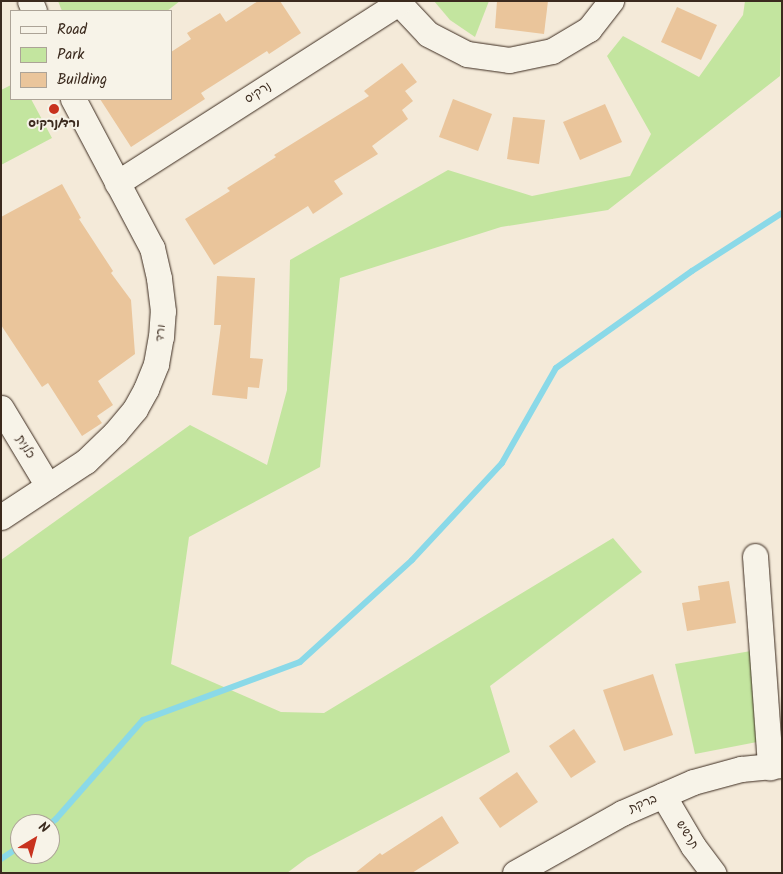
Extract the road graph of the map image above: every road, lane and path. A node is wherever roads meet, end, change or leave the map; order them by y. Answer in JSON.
{"nodes":[{"id":1,"x":611,"y":1,"type":"edge"},
{"id":2,"x":398,"y":2,"type":"edge"},
{"id":3,"x":74,"y":100,"type":"edge"},
{"id":4,"x":117,"y":183,"type":"junction"},
{"id":5,"x":1,"y":408,"type":"edge"},
{"id":6,"x":48,"y":486,"type":"junction"},
{"id":7,"x":1,"y":517,"type":"edge"},
{"id":8,"x":755,"y":556,"type":"dead end"},
{"id":9,"x":776,"y":766,"type":"edge"},
{"id":10,"x":663,"y":795,"type":"junction"},
{"id":11,"x":515,"y":873,"type":"edge"},
{"id":12,"x":713,"y":873,"type":"edge"}],
"edges":[{"from":1,"to":2,"type":"street"},
{"from":2,"to":4,"type":"street","name":"נרקיס"},
{"from":3,"to":4,"type":"street","name":"ורד"},
{"from":4,"to":6,"type":"street","name":"ורד"},
{"from":5,"to":6,"type":"street","name":"כלנית"},
{"from":6,"to":7,"type":"street","name":"ורד"},
{"from":8,"to":9,"type":"street"},
{"from":9,"to":10,"type":"street","name":"ברקת"},
{"from":10,"to":11,"type":"street","name":"ברקת"},
{"from":10,"to":12,"type":"street","name":"תרשיש"}]}
